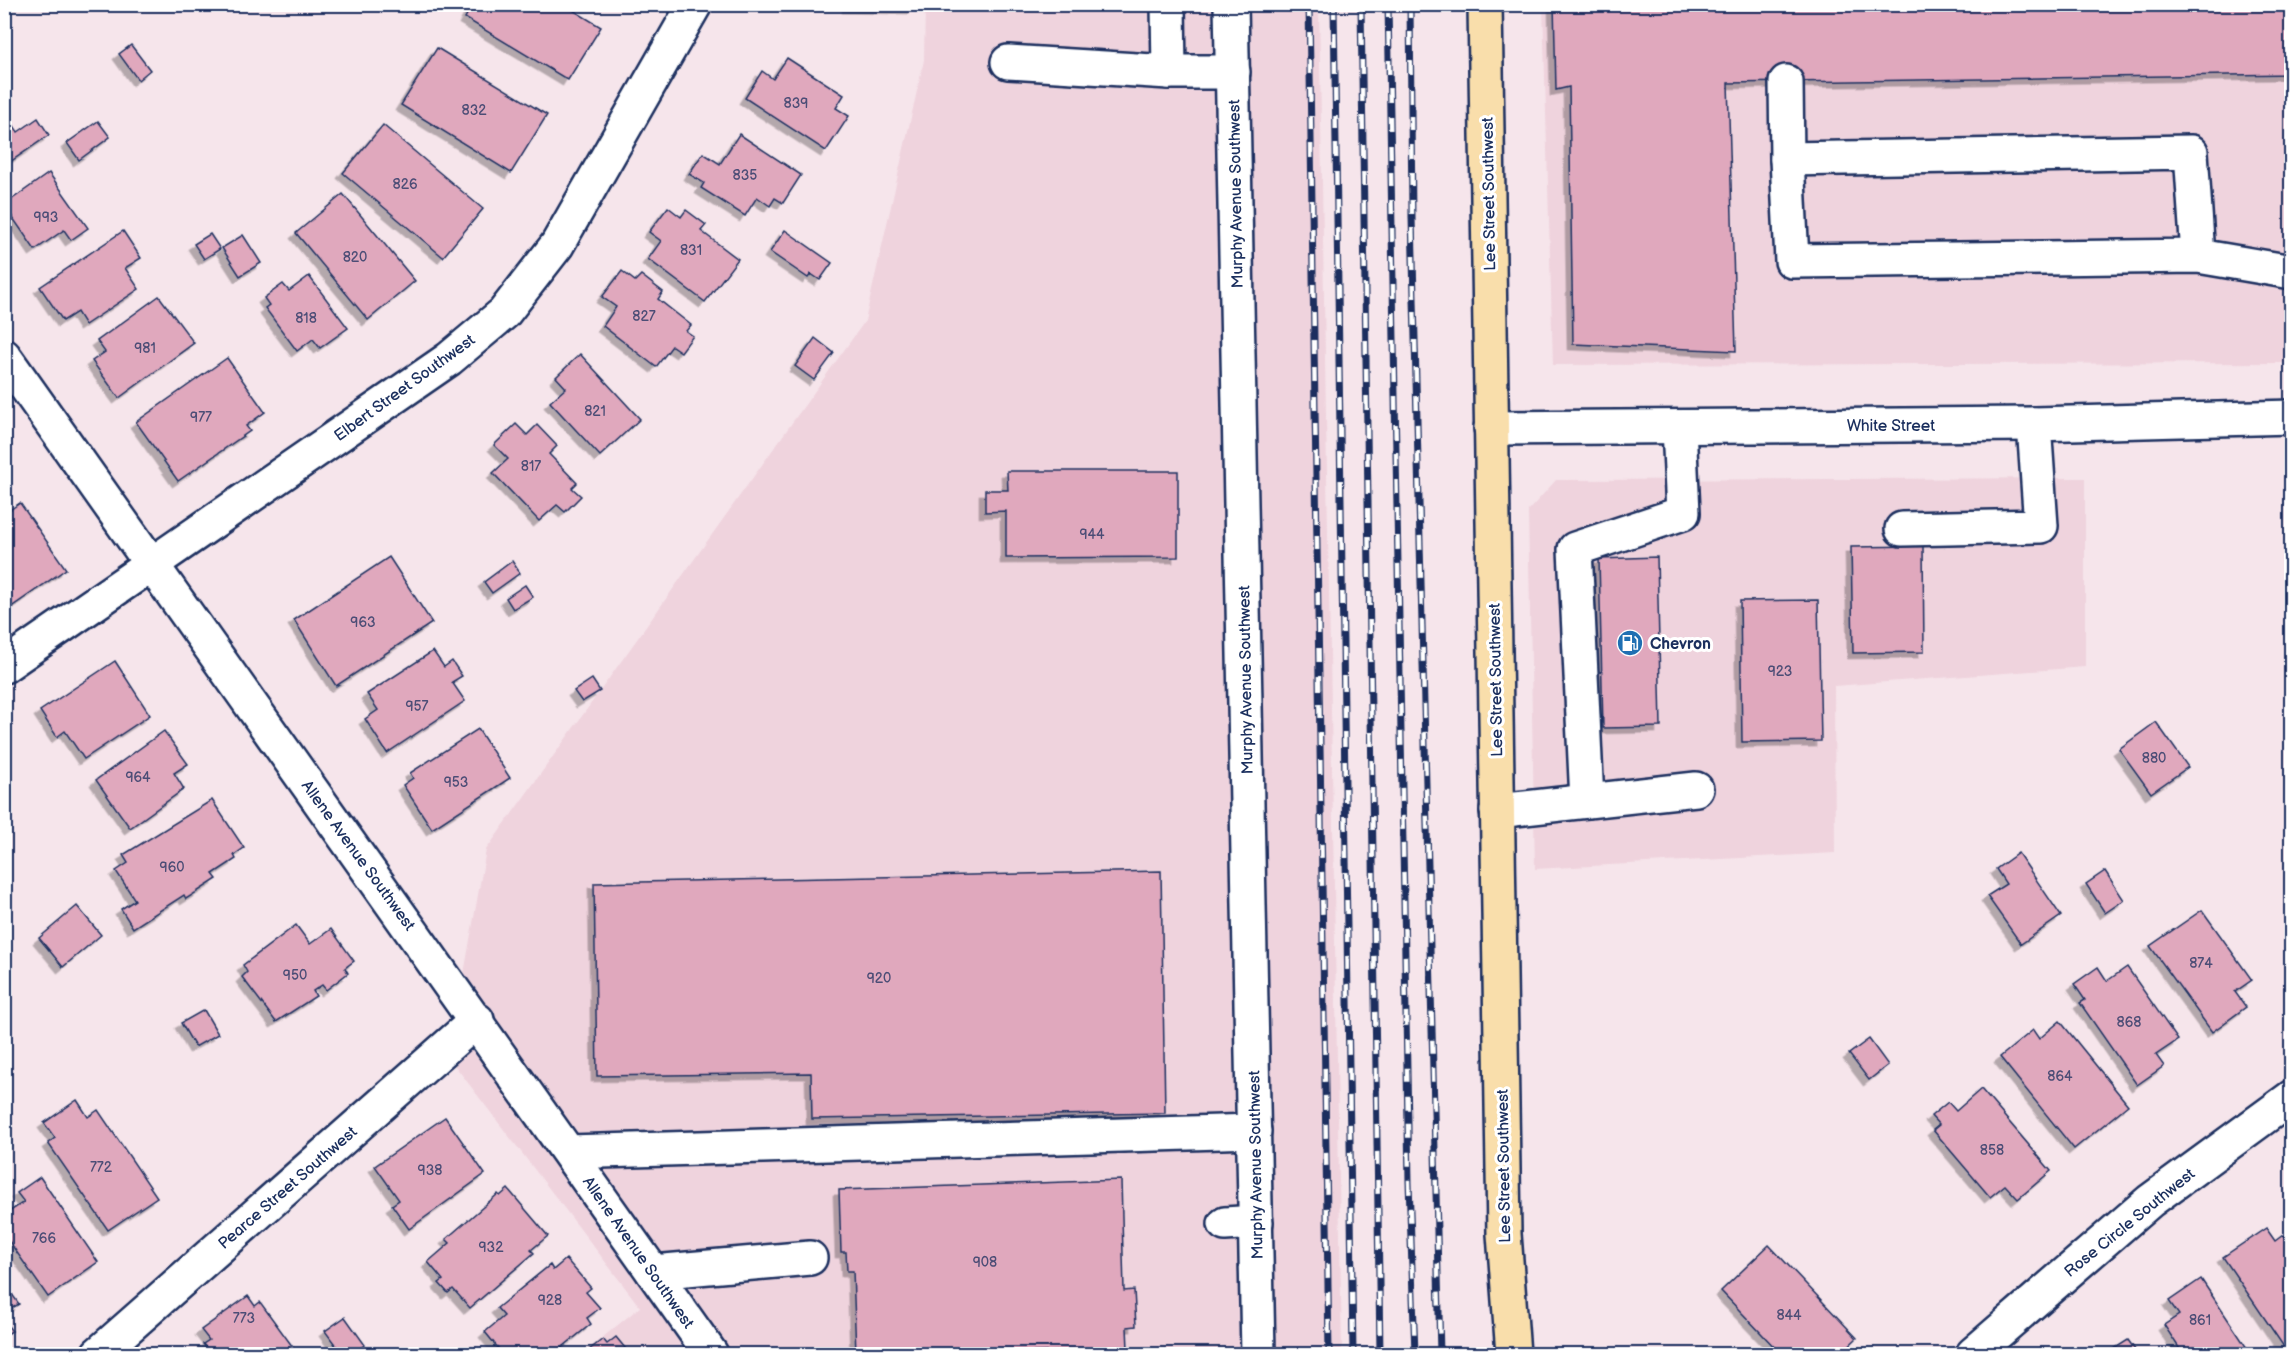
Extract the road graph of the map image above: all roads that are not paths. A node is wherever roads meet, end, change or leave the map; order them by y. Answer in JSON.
{"nodes":[{"id":1,"x":695,"y":4,"type":"edge"},
{"id":2,"x":1168,"y":4,"type":"edge"},
{"id":3,"x":1232,"y":4,"type":"edge"},
{"id":4,"x":1485,"y":4,"type":"edge"},
{"id":5,"x":1008,"y":62,"type":"dead end"},
{"id":6,"x":1169,"y":72,"type":"junction"},
{"id":7,"x":1233,"y":72,"type":"junction"},
{"id":8,"x":1786,"y":82,"type":"dead end"},
{"id":9,"x":1787,"y":159,"type":"junction"},
{"id":10,"x":2198,"y":255,"type":"junction"},
{"id":11,"x":2292,"y":272,"type":"edge"},
{"id":12,"x":4,"y":356,"type":"edge"},
{"id":13,"x":2292,"y":417,"type":"edge"},
{"id":14,"x":2034,"y":424,"type":"junction"},
{"id":15,"x":1679,"y":427,"type":"junction"},
{"id":16,"x":1491,"y":428,"type":"junction"},
{"id":17,"x":1902,"y":529,"type":"dead end"},
{"id":18,"x":151,"y":563,"type":"junction"},
{"id":19,"x":4,"y":666,"type":"edge"},
{"id":20,"x":1696,"y":789,"type":"dead end"},
{"id":21,"x":1587,"y":801,"type":"junction"},
{"id":22,"x":1497,"y":811,"type":"junction"},
{"id":23,"x":477,"y":1020,"type":"junction"},
{"id":24,"x":2292,"y":1097,"type":"edge"},
{"id":25,"x":1254,"y":1131,"type":"junction"},
{"id":26,"x":569,"y":1152,"type":"junction"},
{"id":27,"x":810,"y":1258,"type":"dead end"},
{"id":28,"x":653,"y":1272,"type":"junction"},
{"id":29,"x":98,"y":1354,"type":"edge"},
{"id":30,"x":711,"y":1354,"type":"edge"},
{"id":31,"x":1258,"y":1354,"type":"edge"},
{"id":32,"x":1514,"y":1354,"type":"edge"},
{"id":33,"x":1973,"y":1354,"type":"edge"}],
"edges":[{"from":1,"to":18,"type":"street","name":"Elbert Street Southwest"},
{"from":2,"to":6,"type":"street"},
{"from":3,"to":7,"type":"street","name":"Murphy Avenue Southwest"},
{"from":4,"to":16,"type":"main road","name":"Lee Street Southwest"},
{"from":5,"to":6,"type":"street"},
{"from":6,"to":7,"type":"street"},
{"from":7,"to":25,"type":"street","name":"Murphy Avenue Southwest"},
{"from":8,"to":9,"type":"street"},
{"from":9,"to":10,"type":"street"},
{"from":9,"to":10,"type":"street"},
{"from":10,"to":11,"type":"street"},
{"from":12,"to":18,"type":"street","name":"Allene Avenue Southwest"},
{"from":13,"to":14,"type":"street","name":"White Street"},
{"from":14,"to":15,"type":"street","name":"White Street"},
{"from":14,"to":17,"type":"street"},
{"from":15,"to":16,"type":"street","name":"White Street"},
{"from":15,"to":21,"type":"street"},
{"from":16,"to":22,"type":"main road","name":"Lee Street Southwest"},
{"from":18,"to":19,"type":"street","name":"Elbert Street Southwest"},
{"from":18,"to":23,"type":"street","name":"Allene Avenue Southwest"},
{"from":20,"to":21,"type":"street"},
{"from":21,"to":22,"type":"street"},
{"from":22,"to":32,"type":"main road","name":"Lee Street Southwest"},
{"from":23,"to":26,"type":"street","name":"Allene Avenue Southwest"},
{"from":23,"to":29,"type":"street","name":"Pearce Street Southwest"},
{"from":24,"to":33,"type":"street","name":"Rose Circle Southwest"},
{"from":25,"to":26,"type":"street"},
{"from":25,"to":31,"type":"street","name":"Murphy Avenue Southwest"},
{"from":26,"to":28,"type":"street","name":"Allene Avenue Southwest"},
{"from":27,"to":28,"type":"street"},
{"from":28,"to":30,"type":"street","name":"Allene Avenue Southwest"}]}
